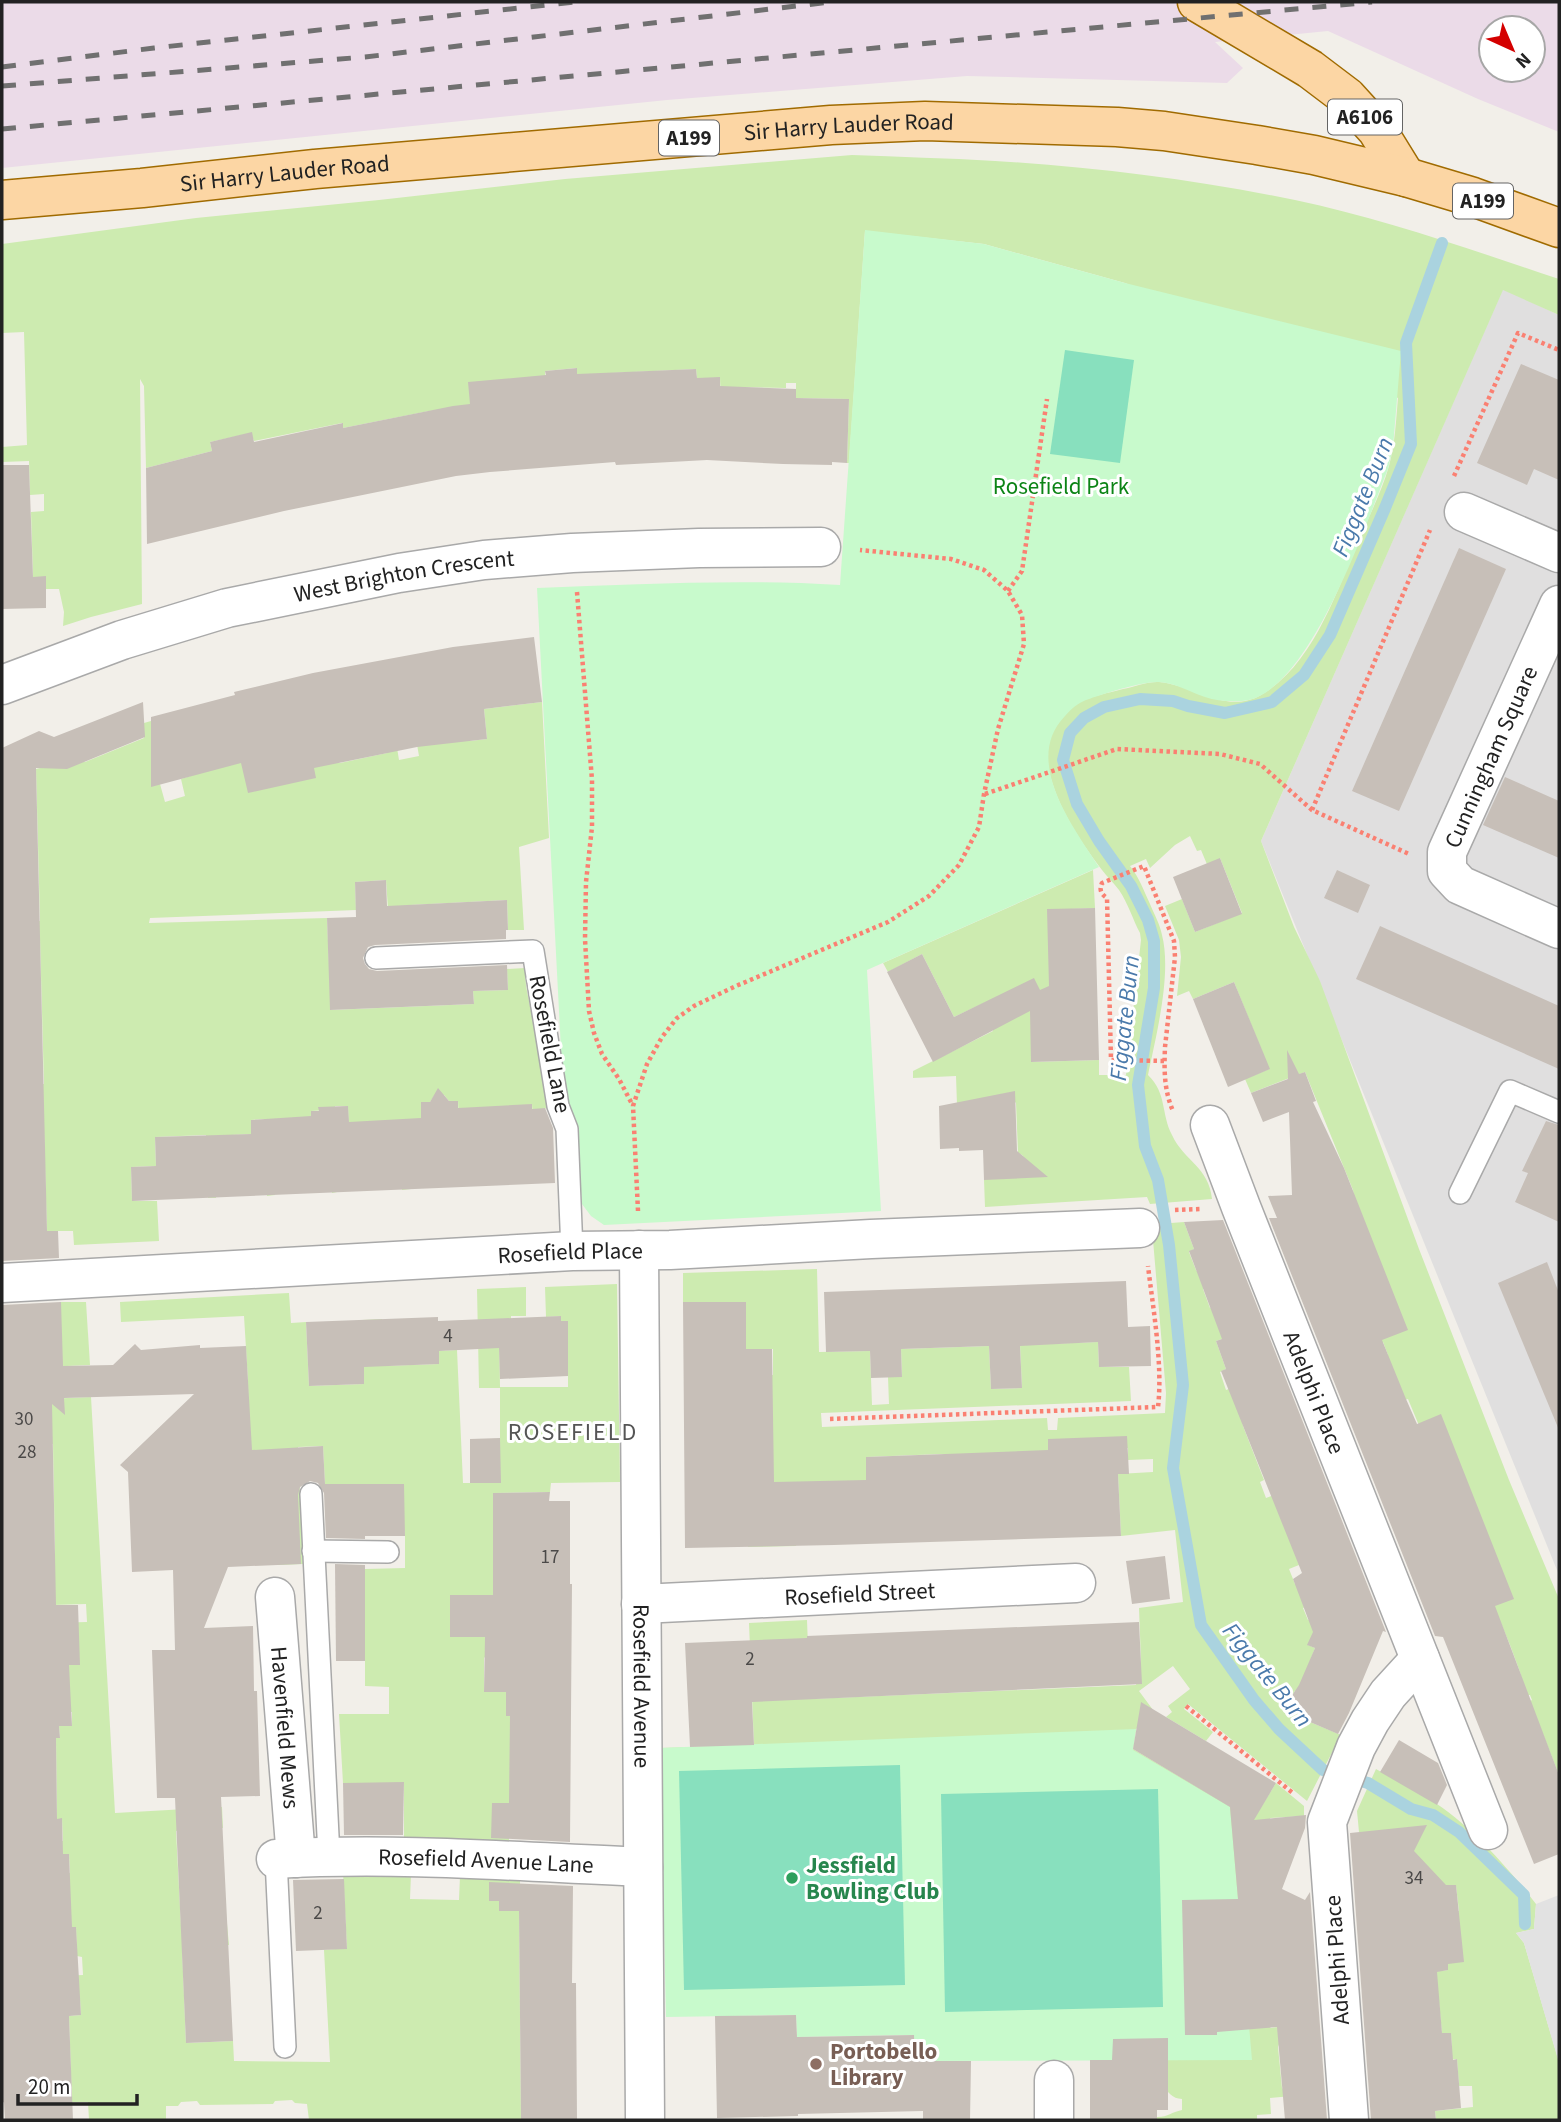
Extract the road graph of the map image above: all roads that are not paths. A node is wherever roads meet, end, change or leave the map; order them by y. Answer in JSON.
{"nodes":[{"id":1,"x":1197,"y":2,"type":"edge"},
{"id":2,"x":1406,"y":177,"type":"junction"},
{"id":3,"x":2,"y":200,"type":"edge"},
{"id":4,"x":1559,"y":228,"type":"edge"},
{"id":5,"x":1453,"y":507,"type":"road end"},
{"id":6,"x":821,"y":547,"type":"road end"},
{"id":7,"x":1559,"y":553,"type":"edge"},
{"id":8,"x":1559,"y":605,"type":"edge"},
{"id":9,"x":2,"y":685,"type":"edge"},
{"id":10,"x":1559,"y":929,"type":"edge"},
{"id":11,"x":376,"y":958,"type":"dead end"},
{"id":12,"x":1559,"y":1112,"type":"edge"},
{"id":13,"x":1210,"y":1125,"type":"road end"},
{"id":14,"x":1460,"y":1193,"type":"dead end"},
{"id":15,"x":1140,"y":1228,"type":"road end"},
{"id":16,"x":639,"y":1250,"type":"junction"},
{"id":17,"x":572,"y":1251,"type":"junction"},
{"id":18,"x":2,"y":1283,"type":"edge"},
{"id":19,"x":311,"y":1494,"type":"dead end"},
{"id":20,"x":313,"y":1551,"type":"junction"},
{"id":21,"x":388,"y":1552,"type":"dead end"},
{"id":22,"x":1076,"y":1584,"type":"dead end"},
{"id":23,"x":275,"y":1597,"type":"dead end"},
{"id":24,"x":642,"y":1604,"type":"junction"},
{"id":25,"x":1420,"y":1659,"type":"junction"},
{"id":26,"x":1488,"y":1830,"type":"dead end"},
{"id":27,"x":300,"y":1858,"type":"junction"},
{"id":28,"x":643,"y":1867,"type":"junction"},
{"id":29,"x":285,"y":2047,"type":"dead end"},
{"id":30,"x":1054,"y":2080,"type":"dead end"},
{"id":31,"x":645,"y":2120,"type":"edge"},
{"id":32,"x":1054,"y":2120,"type":"edge"},
{"id":33,"x":1349,"y":2120,"type":"edge"}],
"edges":[{"from":1,"to":2,"type":"main road","number":"A6106"},
{"from":2,"to":3,"type":"main road","name":"Sir Harry Lauder Road","number":"A199"},
{"from":2,"to":4,"type":"main road","name":"Sir Harry Lauder Road","number":"A199"},
{"from":5,"to":7,"type":"street"},
{"from":6,"to":9,"type":"street","name":"West Brighton Crescent"},
{"from":8,"to":10,"type":"street","name":"Cunningham Square"},
{"from":11,"to":17,"type":"lane","name":"Rosefield Lane"},
{"from":12,"to":14,"type":"lane"},
{"from":13,"to":25,"type":"street","name":"Adelphi Place"},
{"from":15,"to":16,"type":"street","name":"Rosefield Place"},
{"from":16,"to":17,"type":"street","name":"Rosefield Place"},
{"from":16,"to":24,"type":"street","name":"Rosefield Avenue"},
{"from":17,"to":18,"type":"street","name":"Rosefield Place"},
{"from":19,"to":20,"type":"lane"},
{"from":20,"to":21,"type":"lane"},
{"from":20,"to":27,"type":"lane"},
{"from":22,"to":24,"type":"street","name":"Rosefield Street"},
{"from":23,"to":27,"type":"street","name":"Havenfield Mews"},
{"from":24,"to":28,"type":"street","name":"Rosefield Avenue"},
{"from":25,"to":26,"type":"street","name":"Adelphi Place"},
{"from":25,"to":33,"type":"street","name":"Adelphi Place"},
{"from":27,"to":28,"type":"street","name":"Rosefield Avenue Lane"},
{"from":27,"to":29,"type":"lane"},
{"from":28,"to":31,"type":"street","name":"Rosefield Avenue"},
{"from":30,"to":32,"type":"street"}]}
